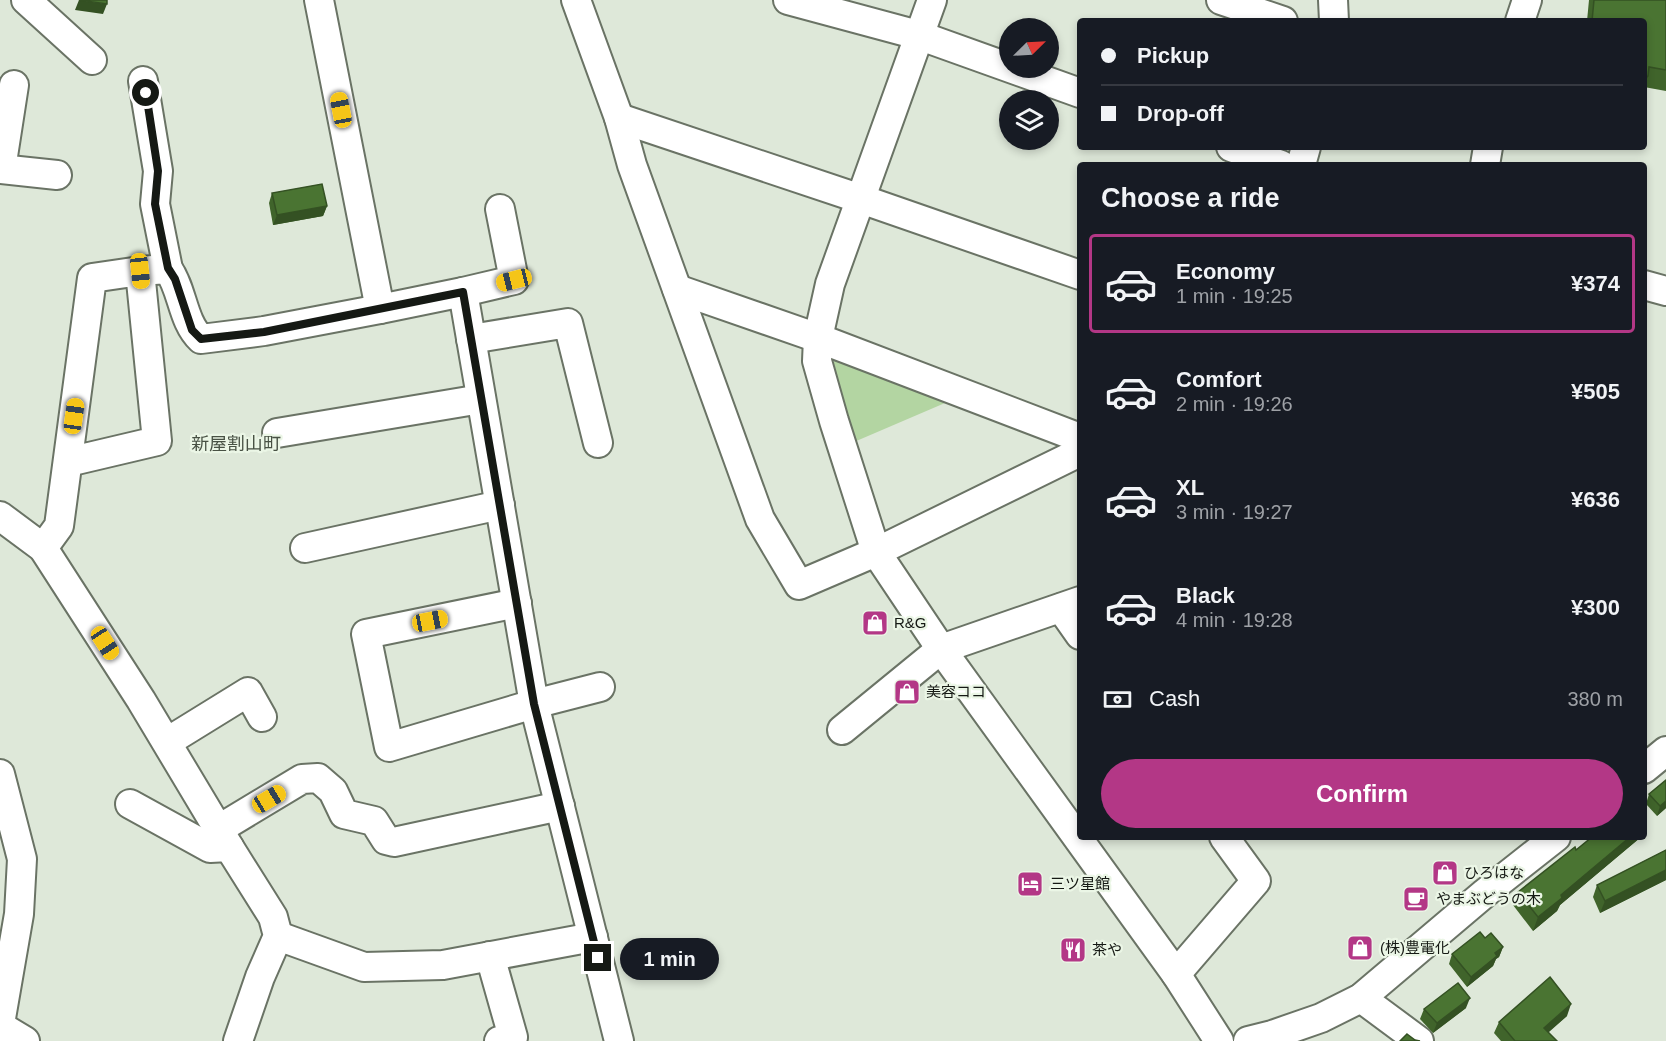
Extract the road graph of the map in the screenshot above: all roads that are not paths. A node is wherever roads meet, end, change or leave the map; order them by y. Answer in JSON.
{"nodes":[{"id":1,"x":26,"y":0,"type":"edge"},
{"id":2,"x":319,"y":0,"type":"edge"},
{"id":3,"x":576,"y":0,"type":"edge"},
{"id":4,"x":788,"y":0,"type":"edge"},
{"id":5,"x":932,"y":0,"type":"edge"},
{"id":6,"x":1221,"y":0,"type":"edge"},
{"id":7,"x":1333,"y":0,"type":"edge"},
{"id":8,"x":1527,"y":0,"type":"edge"},
{"id":9,"x":1274,"y":18,"type":"edge"},
{"id":10,"x":1334,"y":18,"type":"edge"},
{"id":11,"x":1521,"y":18,"type":"edge"},
{"id":12,"x":918,"y":35,"type":"junction"},
{"id":13,"x":92,"y":60,"type":"dead end"},
{"id":14,"x":143,"y":81,"type":"dead end"},
{"id":15,"x":14,"y":85,"type":"dead end"},
{"id":16,"x":1077,"y":92,"type":"edge"},
{"id":17,"x":619,"y":118,"type":"junction"},
{"id":18,"x":1239,"y":150,"type":"edge"},
{"id":19,"x":1273,"y":162,"type":"edge"},
{"id":20,"x":0,"y":169,"type":"edge"},
{"id":21,"x":57,"y":175,"type":"dead end"},
{"id":22,"x":861,"y":199,"type":"junction"},
{"id":23,"x":500,"y":209,"type":"dead end"},
{"id":24,"x":154,"y":270,"type":"junction"},
{"id":25,"x":1077,"y":274,"type":"edge"},
{"id":26,"x":1647,"y":286,"type":"edge"},
{"id":27,"x":677,"y":289,"type":"junction"},
{"id":28,"x":1666,"y":291,"type":"edge"},
{"id":29,"x":463,"y":292,"type":"junction"},
{"id":30,"x":380,"y":309,"type":"junction"},
{"id":31,"x":818,"y":338,"type":"junction"},
{"id":32,"x":471,"y":339,"type":"junction"},
{"id":33,"x":481,"y":399,"type":"junction"},
{"id":34,"x":277,"y":433,"type":"dead end"},
{"id":35,"x":1077,"y":437,"type":"edge"},
{"id":36,"x":598,"y":443,"type":"dead end"},
{"id":37,"x":1077,"y":453,"type":"edge"},
{"id":38,"x":68,"y":462,"type":"junction"},
{"id":39,"x":500,"y":505,"type":"junction"},
{"id":40,"x":0,"y":516,"type":"edge"},
{"id":41,"x":43,"y":548,"type":"junction"},
{"id":42,"x":305,"y":548,"type":"dead end"},
{"id":43,"x":876,"y":552,"type":"junction"},
{"id":44,"x":517,"y":603,"type":"junction"},
{"id":45,"x":1071,"y":604,"type":"edge"},
{"id":46,"x":1077,"y":625,"type":"edge"},
{"id":47,"x":941,"y":649,"type":"junction"},
{"id":48,"x":600,"y":687,"type":"dead end"},
{"id":49,"x":534,"y":704,"type":"junction"},
{"id":50,"x":262,"y":717,"type":"dead end"},
{"id":51,"x":842,"y":730,"type":"dead end"},
{"id":52,"x":167,"y":742,"type":"junction"},
{"id":53,"x":1666,"y":751,"type":"edge"},
{"id":54,"x":1647,"y":767,"type":"edge"},
{"id":55,"x":0,"y":774,"type":"edge"},
{"id":56,"x":130,"y":804,"type":"dead end"},
{"id":57,"x":560,"y":806,"type":"junction"},
{"id":58,"x":224,"y":838,"type":"junction"},
{"id":59,"x":1077,"y":838,"type":"edge"},
{"id":60,"x":1079,"y":840,"type":"edge"},
{"id":61,"x":1226,"y":840,"type":"edge"},
{"id":62,"x":1552,"y":840,"type":"edge"},
{"id":63,"x":278,"y":936,"type":"junction"},
{"id":64,"x":593,"y":937,"type":"junction"},
{"id":65,"x":490,"y":956,"type":"junction"},
{"id":66,"x":1176,"y":975,"type":"junction"},
{"id":67,"x":1361,"y":998,"type":"junction"},
{"id":68,"x":0,"y":1025,"type":"edge"},
{"id":69,"x":25,"y":1041,"type":"edge"},
{"id":70,"x":238,"y":1041,"type":"edge"},
{"id":71,"x":499,"y":1041,"type":"edge"},
{"id":72,"x":620,"y":1041,"type":"edge"},
{"id":73,"x":1219,"y":1041,"type":"edge"},
{"id":74,"x":1248,"y":1041,"type":"edge"},
{"id":75,"x":1419,"y":1041,"type":"edge"}],
"edges":[{"from":1,"to":13,"type":"street"},
{"from":2,"to":30,"type":"street"},
{"from":3,"to":17,"type":"street"},
{"from":4,"to":12,"type":"street"},
{"from":5,"to":12,"type":"street"},
{"from":6,"to":9,"type":"street"},
{"from":7,"to":10,"type":"street"},
{"from":8,"to":11,"type":"street"},
{"from":12,"to":16,"type":"street"},
{"from":12,"to":22,"type":"street"},
{"from":14,"to":24,"type":"street"},
{"from":15,"to":20,"type":"street"},
{"from":17,"to":22,"type":"street"},
{"from":17,"to":27,"type":"street"},
{"from":18,"to":19,"type":"street"},
{"from":20,"to":21,"type":"street"},
{"from":22,"to":25,"type":"street"},
{"from":22,"to":31,"type":"street"},
{"from":23,"to":29,"type":"street"},
{"from":24,"to":30,"type":"street"},
{"from":24,"to":38,"type":"street"},
{"from":24,"to":38,"type":"street"},
{"from":26,"to":28,"type":"street"},
{"from":27,"to":31,"type":"street"},
{"from":27,"to":43,"type":"street"},
{"from":29,"to":30,"type":"street"},
{"from":29,"to":32,"type":"street"},
{"from":31,"to":35,"type":"street"},
{"from":31,"to":43,"type":"street"},
{"from":32,"to":33,"type":"street"},
{"from":32,"to":36,"type":"street"},
{"from":33,"to":34,"type":"street"},
{"from":33,"to":39,"type":"street"},
{"from":37,"to":43,"type":"street"},
{"from":38,"to":41,"type":"street"},
{"from":39,"to":42,"type":"street"},
{"from":39,"to":44,"type":"street"},
{"from":40,"to":41,"type":"street"},
{"from":41,"to":52,"type":"street"},
{"from":43,"to":47,"type":"street"},
{"from":44,"to":49,"type":"street"},
{"from":44,"to":49,"type":"street"},
{"from":45,"to":46,"type":"street"},
{"from":45,"to":47,"type":"street"},
{"from":47,"to":51,"type":"street"},
{"from":47,"to":59,"type":"street"},
{"from":48,"to":49,"type":"street"},
{"from":49,"to":57,"type":"street"},
{"from":50,"to":52,"type":"street"},
{"from":52,"to":58,"type":"street"},
{"from":53,"to":54,"type":"street"},
{"from":55,"to":68,"type":"street"},
{"from":56,"to":58,"type":"street"},
{"from":57,"to":58,"type":"street"},
{"from":57,"to":64,"type":"street"},
{"from":58,"to":63,"type":"street"},
{"from":60,"to":66,"type":"street"},
{"from":61,"to":66,"type":"street"},
{"from":62,"to":67,"type":"street"},
{"from":63,"to":65,"type":"street"},
{"from":63,"to":70,"type":"street"},
{"from":64,"to":65,"type":"street"},
{"from":64,"to":72,"type":"street"},
{"from":65,"to":71,"type":"street"},
{"from":66,"to":73,"type":"street"},
{"from":67,"to":74,"type":"street"},
{"from":67,"to":75,"type":"street"},
{"from":68,"to":69,"type":"street"}]}
